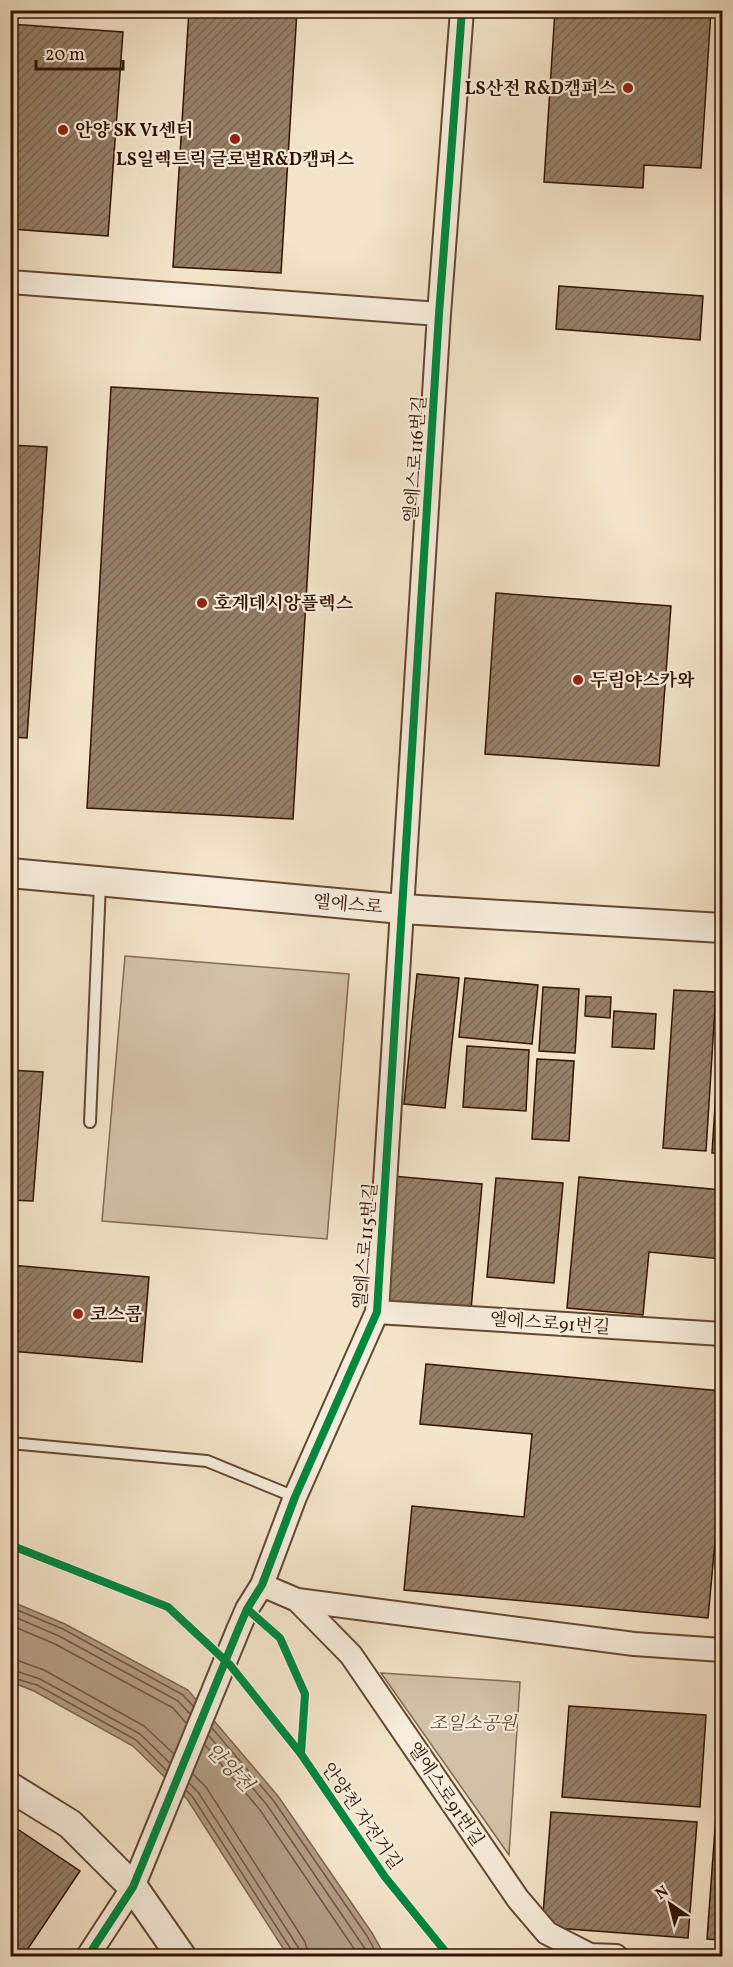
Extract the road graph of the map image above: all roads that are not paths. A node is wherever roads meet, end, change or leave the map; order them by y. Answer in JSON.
{"nodes":[{"id":1,"x":462,"y":10,"type":"edge"},
{"id":2,"x":10,"y":282,"type":"edge"},
{"id":3,"x":439,"y":314,"type":"junction"},
{"id":4,"x":10,"y":873,"type":"edge"},
{"id":5,"x":101,"y":880,"type":"junction"},
{"id":6,"x":402,"y":909,"type":"junction"},
{"id":7,"x":723,"y":928,"type":"edge"},
{"id":8,"x":90,"y":1122,"type":"dead end"},
{"id":9,"x":377,"y":1312,"type":"junction"},
{"id":10,"x":723,"y":1334,"type":"edge"},
{"id":11,"x":10,"y":1443,"type":"edge"},
{"id":12,"x":296,"y":1497,"type":"junction"},
{"id":13,"x":262,"y":1586,"type":"junction"},
{"id":14,"x":297,"y":1600,"type":"junction"},
{"id":15,"x":723,"y":1650,"type":"edge"},
{"id":16,"x":10,"y":1787,"type":"edge"},
{"id":17,"x":133,"y":1887,"type":"junction"},
{"id":18,"x":88,"y":1956,"type":"edge"},
{"id":19,"x":181,"y":1956,"type":"edge"},
{"id":20,"x":616,"y":1956,"type":"edge"}],
"edges":[{"from":1,"to":3,"type":"street","name":"엘에스로116번길"},
{"from":2,"to":3,"type":"street"},
{"from":3,"to":6,"type":"street","name":"엘에스로116번길"},
{"from":4,"to":5,"type":"street","name":"엘에스로"},
{"from":5,"to":6,"type":"street","name":"엘에스로"},
{"from":5,"to":8,"type":"lane"},
{"from":6,"to":7,"type":"street","name":"엘에스로"},
{"from":6,"to":9,"type":"street","name":"엘에스로115번길"},
{"from":9,"to":10,"type":"street","name":"엘에스로91번길"},
{"from":9,"to":12,"type":"street","name":"엘에스로115번길"},
{"from":11,"to":12,"type":"lane"},
{"from":12,"to":13,"type":"street","name":"엘에스로115번길"},
{"from":13,"to":14,"type":"street","name":"엘에스로91번길"},
{"from":13,"to":17,"type":"street","name":"엘에스로115번길"},
{"from":14,"to":15,"type":"street","name":"엘에스로91번길"},
{"from":14,"to":20,"type":"street","name":"엘에스로91번길"},
{"from":16,"to":17,"type":"street"},
{"from":17,"to":18,"type":"street","name":"엘에스로115번길"},
{"from":17,"to":19,"type":"street"}]}
